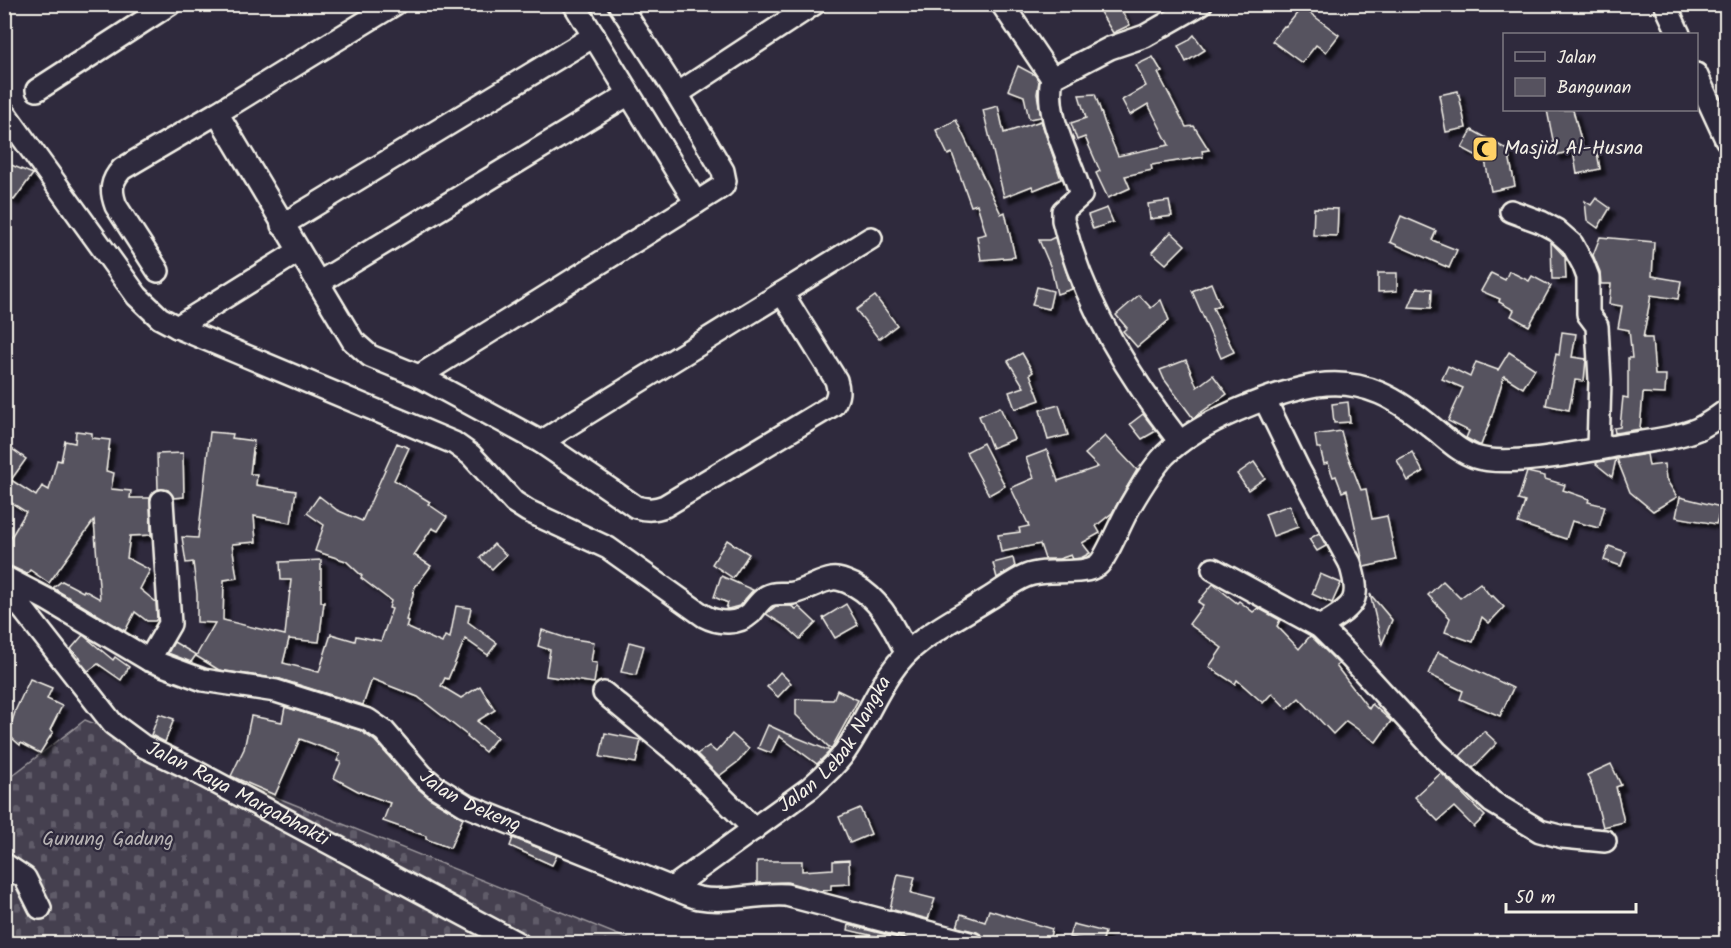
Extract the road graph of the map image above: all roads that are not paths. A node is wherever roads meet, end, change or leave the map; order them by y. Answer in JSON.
{"nodes":[{"id":1,"x":170,"y":4,"type":"edge"},
{"id":2,"x":395,"y":4,"type":"edge"},
{"id":3,"x":574,"y":4,"type":"edge"},
{"id":4,"x":814,"y":4,"type":"edge"},
{"id":5,"x":1002,"y":4,"type":"edge"},
{"id":6,"x":1201,"y":4,"type":"edge"},
{"id":7,"x":1665,"y":4,"type":"edge"},
{"id":8,"x":626,"y":7,"type":"edge"},
{"id":9,"x":1678,"y":33,"type":"edge"},
{"id":10,"x":594,"y":36,"type":"junction"},
{"id":11,"x":1052,"y":78,"type":"junction"},
{"id":12,"x":1698,"y":78,"type":"edge"},
{"id":13,"x":37,"y":90,"type":"dead end"},
{"id":14,"x":629,"y":94,"type":"junction"},
{"id":15,"x":677,"y":94,"type":"junction"},
{"id":16,"x":4,"y":112,"type":"edge"},
{"id":17,"x":217,"y":113,"type":"junction"},
{"id":18,"x":1726,"y":139,"type":"edge"},
{"id":19,"x":696,"y":203,"type":"junction"},
{"id":20,"x":1511,"y":211,"type":"dead end"},
{"id":21,"x":282,"y":225,"type":"junction"},
{"id":22,"x":871,"y":238,"type":"dead end"},
{"id":23,"x":299,"y":252,"type":"junction"},
{"id":24,"x":158,"y":271,"type":"dead end"},
{"id":25,"x":318,"y":283,"type":"junction"},
{"id":26,"x":783,"y":293,"type":"junction"},
{"id":27,"x":177,"y":327,"type":"junction"},
{"id":28,"x":419,"y":376,"type":"junction"},
{"id":29,"x":1265,"y":400,"type":"junction"},
{"id":30,"x":1726,"y":411,"type":"edge"},
{"id":31,"x":541,"y":442,"type":"junction"},
{"id":32,"x":1180,"y":442,"type":"junction"},
{"id":33,"x":1598,"y":449,"type":"junction"},
{"id":34,"x":162,"y":501,"type":"dead end"},
{"id":35,"x":1213,"y":569,"type":"dead end"},
{"id":36,"x":4,"y":577,"type":"edge"},
{"id":37,"x":4,"y":585,"type":"edge"},
{"id":38,"x":1320,"y":627,"type":"junction"},
{"id":39,"x":906,"y":652,"type":"junction"},
{"id":40,"x":149,"y":660,"type":"junction"},
{"id":41,"x":604,"y":693,"type":"dead end"},
{"id":42,"x":754,"y":829,"type":"junction"},
{"id":43,"x":1605,"y":841,"type":"dead end"},
{"id":44,"x":4,"y":864,"type":"edge"},
{"id":45,"x":672,"y":888,"type":"junction"},
{"id":46,"x":40,"y":908,"type":"dead end"},
{"id":47,"x":509,"y":941,"type":"edge"},
{"id":48,"x":974,"y":944,"type":"edge"}],
"edges":[{"from":1,"to":13,"type":"street"},
{"from":2,"to":17,"type":"street"},
{"from":3,"to":10,"type":"street"},
{"from":4,"to":15,"type":"street"},
{"from":5,"to":11,"type":"street"},
{"from":6,"to":11,"type":"street"},
{"from":7,"to":9,"type":"street"},
{"from":8,"to":15,"type":"street"},
{"from":10,"to":14,"type":"street"},
{"from":10,"to":21,"type":"street"},
{"from":11,"to":32,"type":"street"},
{"from":12,"to":18,"type":"street"},
{"from":14,"to":19,"type":"street"},
{"from":14,"to":25,"type":"street"},
{"from":15,"to":19,"type":"street"},
{"from":16,"to":27,"type":"street"},
{"from":17,"to":21,"type":"street"},
{"from":17,"to":24,"type":"street"},
{"from":19,"to":28,"type":"street"},
{"from":20,"to":33,"type":"street"},
{"from":21,"to":23,"type":"street"},
{"from":22,"to":26,"type":"street"},
{"from":23,"to":25,"type":"street"},
{"from":23,"to":27,"type":"street"},
{"from":25,"to":28,"type":"street"},
{"from":26,"to":31,"type":"street"},
{"from":26,"to":31,"type":"street"},
{"from":27,"to":39,"type":"street"},
{"from":28,"to":31,"type":"street"},
{"from":29,"to":32,"type":"street"},
{"from":29,"to":33,"type":"street"},
{"from":29,"to":38,"type":"street"},
{"from":30,"to":33,"type":"street"},
{"from":32,"to":39,"type":"street","name":"Jalan Lebak Nangka"},
{"from":34,"to":40,"type":"street"},
{"from":35,"to":38,"type":"street"},
{"from":36,"to":40,"type":"street","name":"Jalan Dekeng"},
{"from":37,"to":47,"type":"street","name":"Jalan Raya Margabhakti"},
{"from":38,"to":43,"type":"street"},
{"from":39,"to":42,"type":"street","name":"Jalan Lebak Nangka"},
{"from":40,"to":45,"type":"street","name":"Jalan Dekeng"},
{"from":41,"to":42,"type":"street"},
{"from":42,"to":45,"type":"street","name":"Jalan Lebak Nangka"},
{"from":44,"to":46,"type":"street"},
{"from":45,"to":48,"type":"street","name":"Jalan Dekeng"}]}
